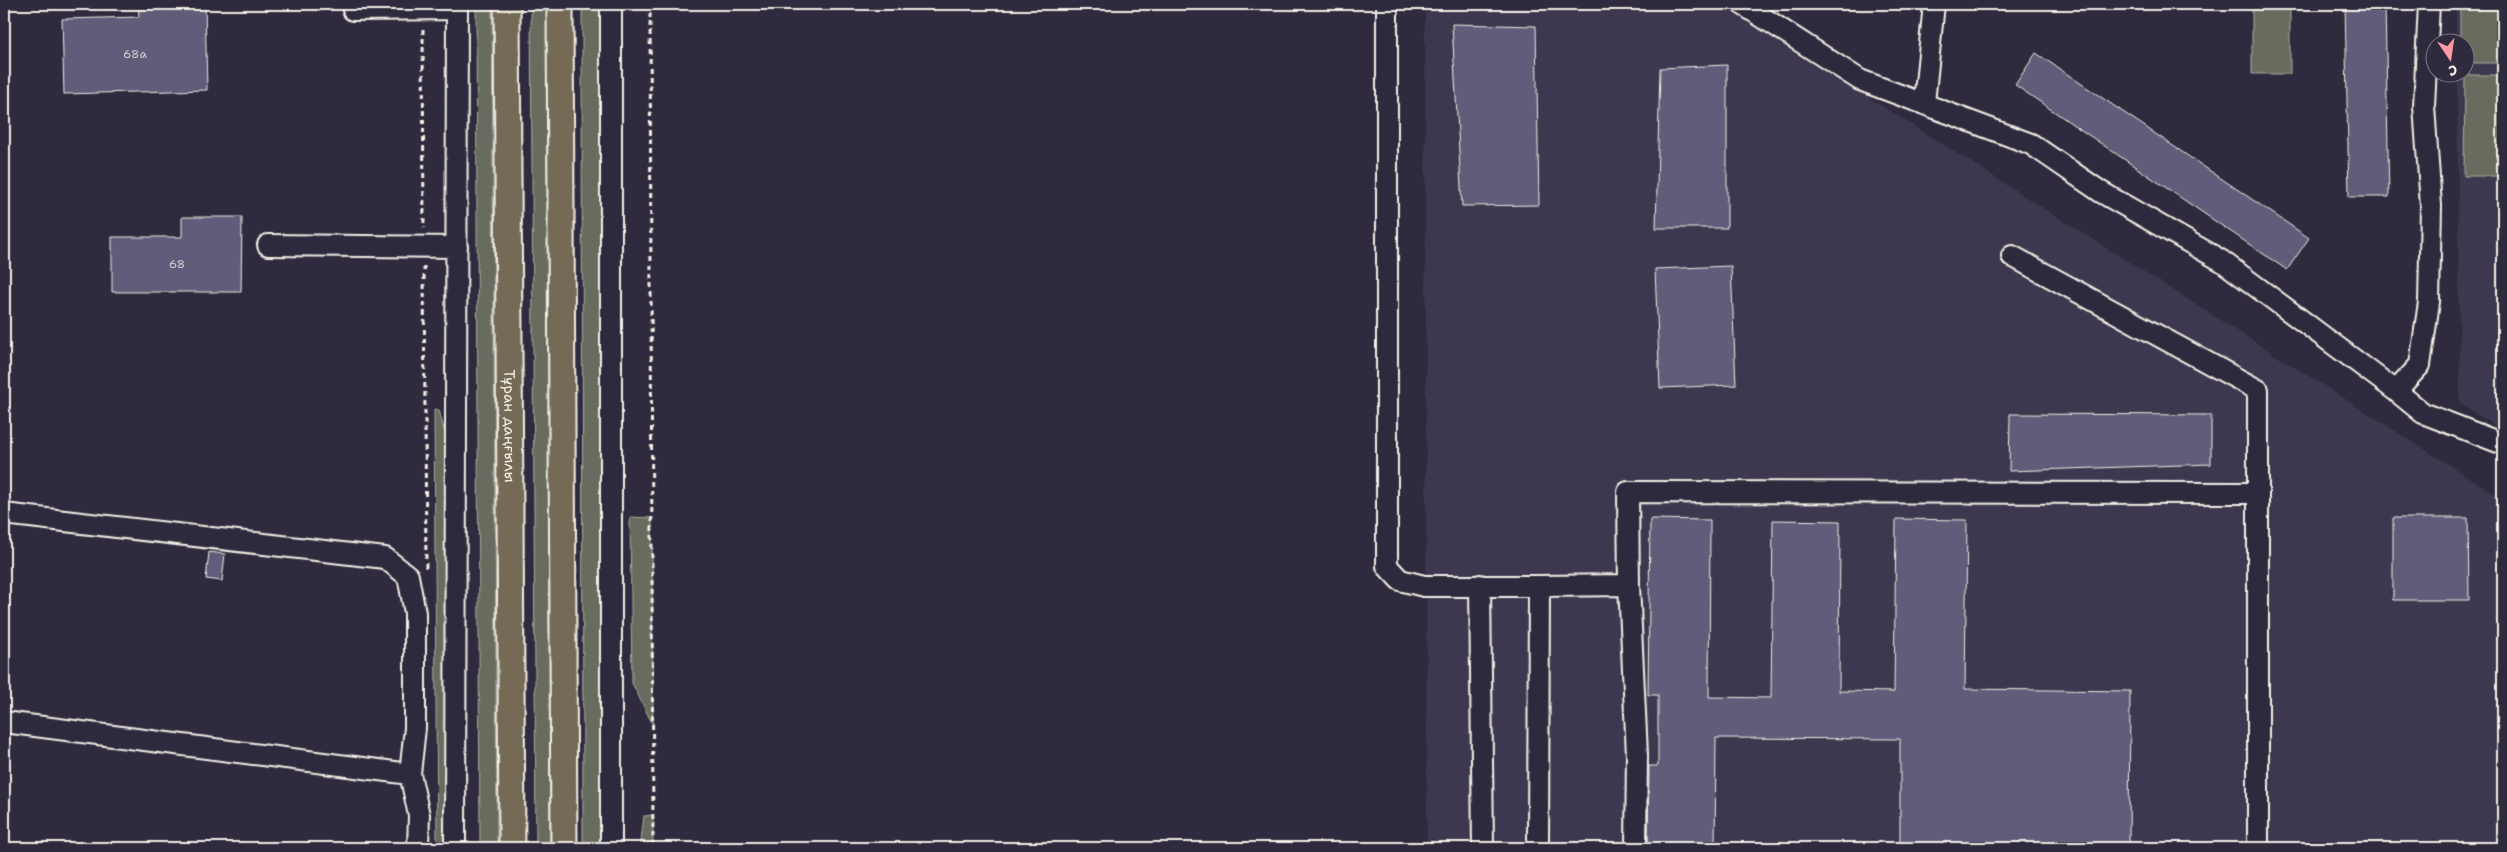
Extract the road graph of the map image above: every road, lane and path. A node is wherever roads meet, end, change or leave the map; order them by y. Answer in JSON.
{"nodes":[{"id":1,"x":507,"y":4,"type":"edge"},
{"id":2,"x":560,"y":4,"type":"edge"},
{"id":3,"x":611,"y":4,"type":"edge"},
{"id":4,"x":650,"y":4,"type":"edge"},
{"id":5,"x":1387,"y":4,"type":"edge"},
{"id":6,"x":1934,"y":4,"type":"edge"},
{"id":7,"x":2429,"y":4,"type":"edge"},
{"id":8,"x":457,"y":6,"type":"edge"},
{"id":9,"x":1752,"y":7,"type":"edge"},
{"id":10,"x":353,"y":10,"type":"dead end"},
{"id":11,"x":423,"y":10,"type":"junction"},
{"id":12,"x":1924,"y":103,"type":"junction"},
{"id":13,"x":268,"y":245,"type":"dead end"},
{"id":14,"x":424,"y":246,"type":"junction"},
{"id":15,"x":457,"y":246,"type":"junction"},
{"id":16,"x":2012,"y":256,"type":"dead end"},
{"id":17,"x":2396,"y":392,"type":"junction"},
{"id":18,"x":2503,"y":444,"type":"edge"},
{"id":19,"x":2258,"y":493,"type":"junction"},
{"id":20,"x":4,"y":514,"type":"edge"},
{"id":21,"x":426,"y":572,"type":"dead end"},
{"id":22,"x":1480,"y":585,"type":"junction"},
{"id":23,"x":1629,"y":585,"type":"junction"},
{"id":24,"x":1539,"y":586,"type":"junction"},
{"id":25,"x":4,"y":722,"type":"edge"},
{"id":26,"x":410,"y":774,"type":"junction"},
{"id":27,"x":418,"y":848,"type":"edge"},
{"id":28,"x":455,"y":848,"type":"edge"},
{"id":29,"x":512,"y":848,"type":"edge"},
{"id":30,"x":564,"y":848,"type":"edge"},
{"id":31,"x":612,"y":848,"type":"edge"},
{"id":32,"x":653,"y":848,"type":"edge"},
{"id":33,"x":1483,"y":848,"type":"edge"},
{"id":34,"x":1538,"y":848,"type":"edge"},
{"id":35,"x":1636,"y":848,"type":"edge"},
{"id":36,"x":2258,"y":848,"type":"edge"}],
"edges":[{"from":1,"to":29,"type":"main road","name":"Тұран даңғылы"},
{"from":2,"to":30,"type":"main road"},
{"from":3,"to":31,"type":"street"},
{"from":4,"to":32,"type":"path"},
{"from":5,"to":22,"type":"street"},
{"from":6,"to":12,"type":"street"},
{"from":7,"to":17,"type":"street"},
{"from":8,"to":11,"type":"street"},
{"from":8,"to":15,"type":"street"},
{"from":9,"to":12,"type":"street"},
{"from":10,"to":11,"type":"street"},
{"from":11,"to":14,"type":"path"},
{"from":12,"to":17,"type":"street"},
{"from":13,"to":14,"type":"street"},
{"from":14,"to":15,"type":"street"},
{"from":14,"to":21,"type":"path"},
{"from":15,"to":28,"type":"street"},
{"from":16,"to":19,"type":"street"},
{"from":17,"to":18,"type":"street"},
{"from":19,"to":23,"type":"street"},
{"from":19,"to":36,"type":"street"},
{"from":20,"to":26,"type":"street"},
{"from":22,"to":24,"type":"street"},
{"from":22,"to":33,"type":"street"},
{"from":23,"to":24,"type":"street"},
{"from":23,"to":35,"type":"street"},
{"from":24,"to":34,"type":"street"},
{"from":25,"to":26,"type":"street"},
{"from":26,"to":27,"type":"street"}]}
